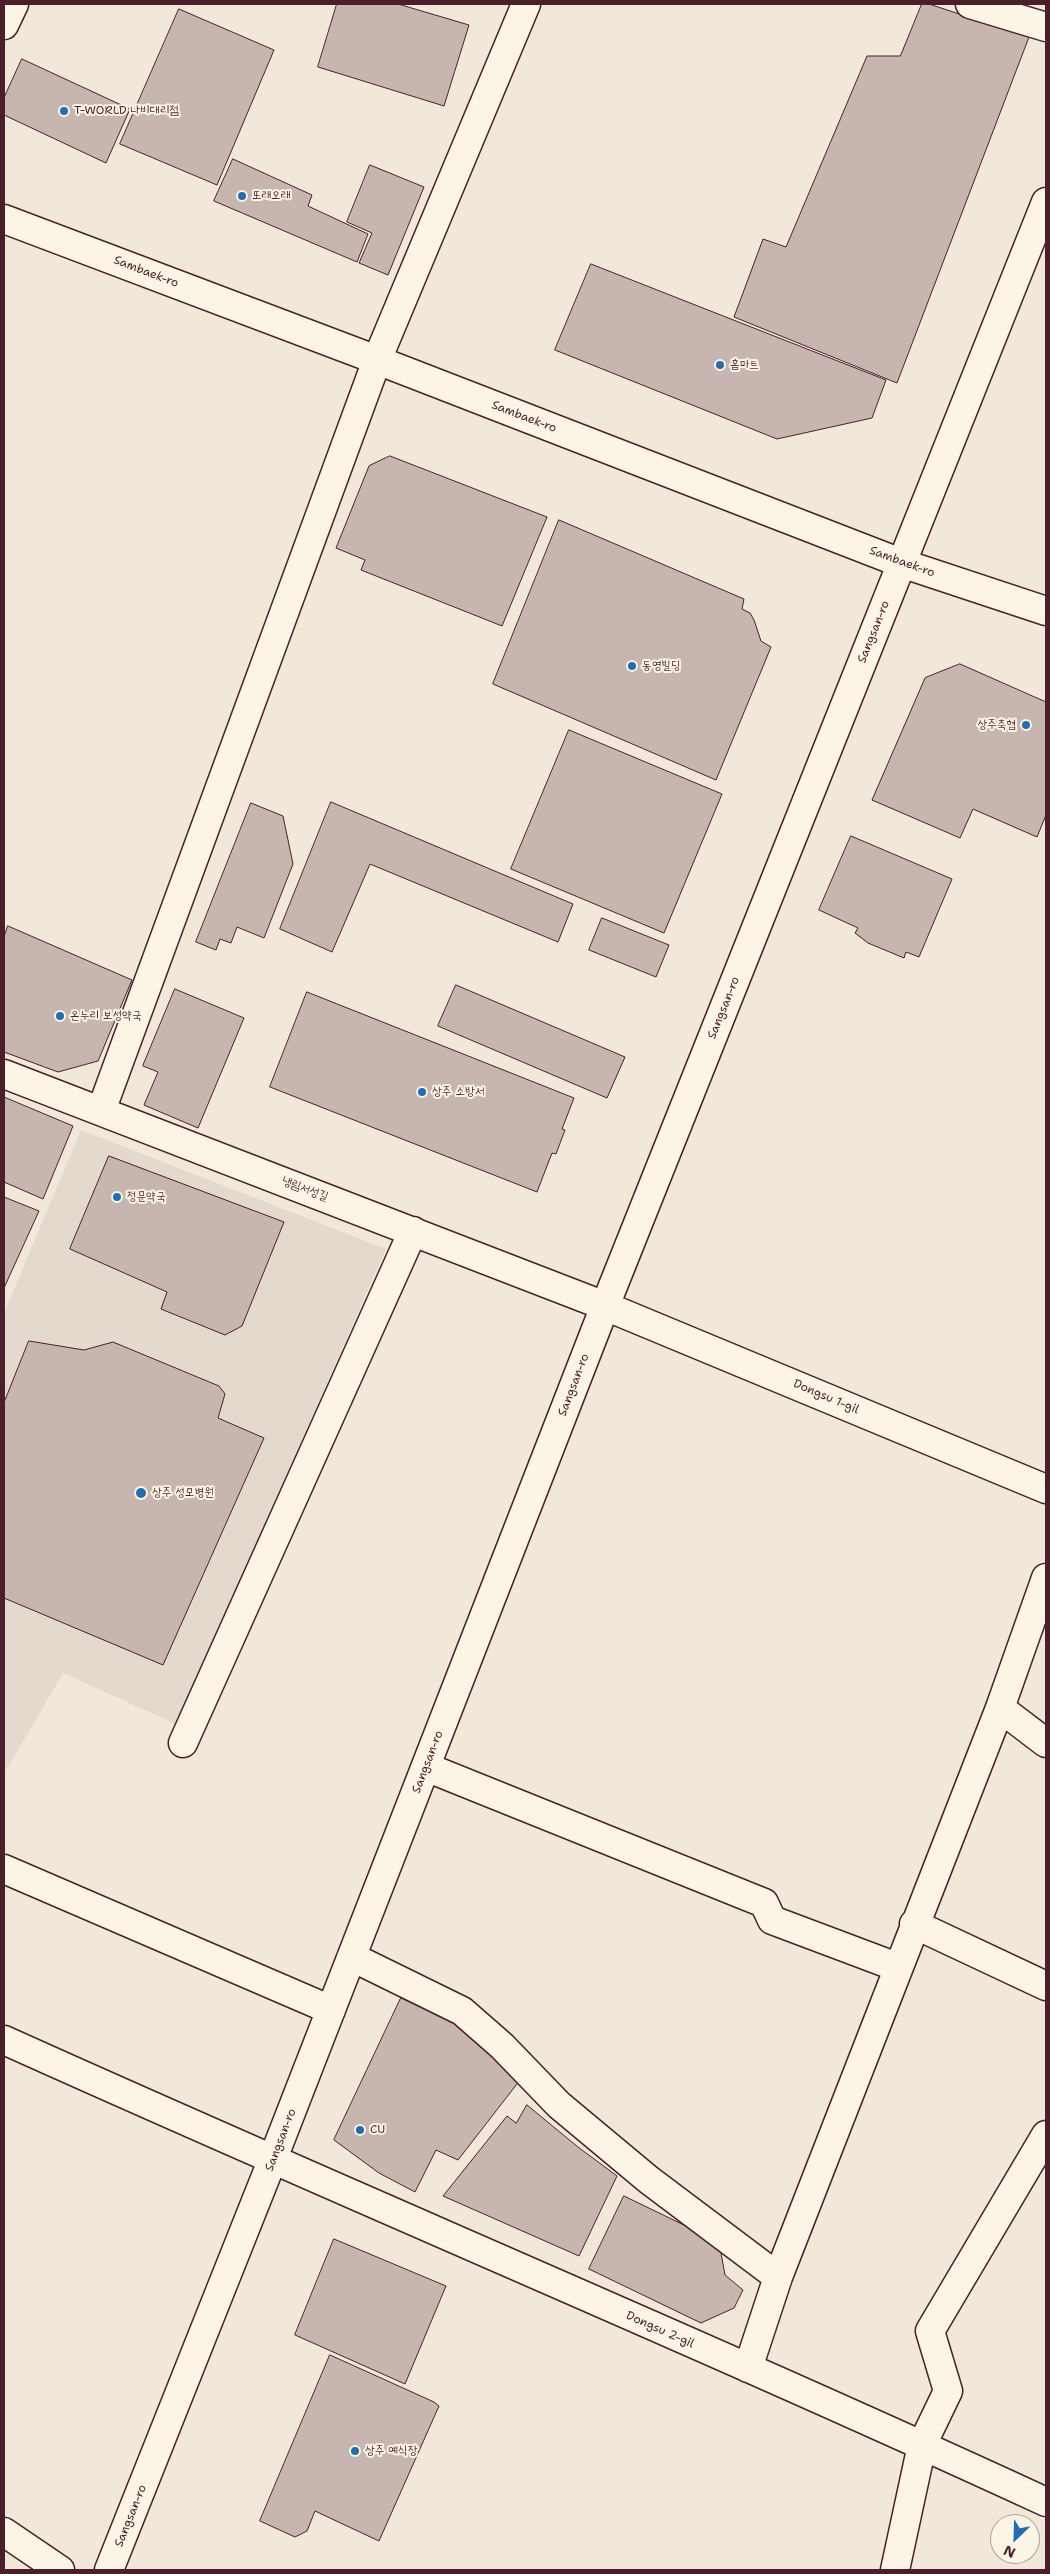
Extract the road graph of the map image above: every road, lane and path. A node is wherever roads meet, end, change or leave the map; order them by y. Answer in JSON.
{"nodes":[{"id":1,"x":14,"y":4,"type":"edge"},
{"id":2,"x":526,"y":4,"type":"edge"},
{"id":3,"x":970,"y":4,"type":"edge"},
{"id":4,"x":4,"y":24,"type":"edge"},
{"id":5,"x":1046,"y":27,"type":"edge"},
{"id":6,"x":1046,"y":202,"type":"edge"},
{"id":7,"x":4,"y":219,"type":"edge"},
{"id":8,"x":377,"y":360,"type":"junction"},
{"id":9,"x":901,"y":563,"type":"junction"},
{"id":10,"x":1046,"y":611,"type":"edge"},
{"id":11,"x":4,"y":1074,"type":"edge"},
{"id":12,"x":101,"y":1111,"type":"junction"},
{"id":13,"x":413,"y":1231,"type":"junction"},
{"id":14,"x":605,"y":1306,"type":"junction"},
{"id":15,"x":1046,"y":1489,"type":"edge"},
{"id":16,"x":1046,"y":1578,"type":"edge"},
{"id":17,"x":1000,"y":1708,"type":"junction"},
{"id":18,"x":183,"y":1743,"type":"dead end"},
{"id":19,"x":1046,"y":1743,"type":"edge"},
{"id":20,"x":426,"y":1767,"type":"junction"},
{"id":21,"x":4,"y":1869,"type":"edge"},
{"id":22,"x":914,"y":1924,"type":"junction"},
{"id":23,"x":352,"y":1957,"type":"junction"},
{"id":24,"x":897,"y":1967,"type":"junction"},
{"id":25,"x":1046,"y":1986,"type":"edge"},
{"id":26,"x":331,"y":2010,"type":"junction"},
{"id":27,"x":4,"y":2040,"type":"edge"},
{"id":28,"x":1046,"y":2135,"type":"edge"},
{"id":29,"x":272,"y":2161,"type":"junction"},
{"id":30,"x":778,"y":2277,"type":"junction"},
{"id":31,"x":748,"y":2368,"type":"junction"},
{"id":32,"x":922,"y":2445,"type":"junction"},
{"id":33,"x":1046,"y":2502,"type":"edge"},
{"id":34,"x":4,"y":2532,"type":"edge"},
{"id":35,"x":60,"y":2570,"type":"edge"},
{"id":36,"x":109,"y":2570,"type":"edge"},
{"id":37,"x":895,"y":2570,"type":"edge"}],
"edges":[{"from":1,"to":4,"type":"street"},
{"from":2,"to":8,"type":"street"},
{"from":3,"to":5,"type":"street"},
{"from":6,"to":9,"type":"street","name":"Sangsan-ro"},
{"from":7,"to":8,"type":"street","name":"Sambaek-ro"},
{"from":8,"to":9,"type":"street","name":"Sambaek-ro"},
{"from":8,"to":12,"type":"street"},
{"from":9,"to":10,"type":"street","name":"Sambaek-ro"},
{"from":9,"to":14,"type":"street","name":"Sangsan-ro"},
{"from":11,"to":12,"type":"street","name":"냉림서성길"},
{"from":12,"to":13,"type":"street","name":"냉림서성길"},
{"from":13,"to":14,"type":"street","name":"냉림서성길"},
{"from":13,"to":18,"type":"street"},
{"from":14,"to":15,"type":"street","name":"Dongsu 1-gil"},
{"from":14,"to":20,"type":"street","name":"Sangsan-ro"},
{"from":16,"to":17,"type":"street"},
{"from":17,"to":19,"type":"street"},
{"from":17,"to":22,"type":"street"},
{"from":20,"to":23,"type":"street","name":"Sangsan-ro"},
{"from":20,"to":24,"type":"street"},
{"from":21,"to":26,"type":"street"},
{"from":22,"to":24,"type":"street"},
{"from":22,"to":25,"type":"street"},
{"from":23,"to":26,"type":"street","name":"Sangsan-ro"},
{"from":23,"to":30,"type":"street"},
{"from":24,"to":30,"type":"street"},
{"from":26,"to":29,"type":"street","name":"Sangsan-ro"},
{"from":27,"to":29,"type":"street","name":"Dongsu 2-gil"},
{"from":28,"to":32,"type":"street"},
{"from":29,"to":31,"type":"street","name":"Dongsu 2-gil"},
{"from":29,"to":36,"type":"street","name":"Sangsan-ro"},
{"from":30,"to":31,"type":"street"},
{"from":31,"to":32,"type":"street","name":"Dongsu 2-gil"},
{"from":32,"to":33,"type":"street","name":"Dongsu 2-gil"},
{"from":32,"to":37,"type":"street"},
{"from":34,"to":35,"type":"street"}]}
